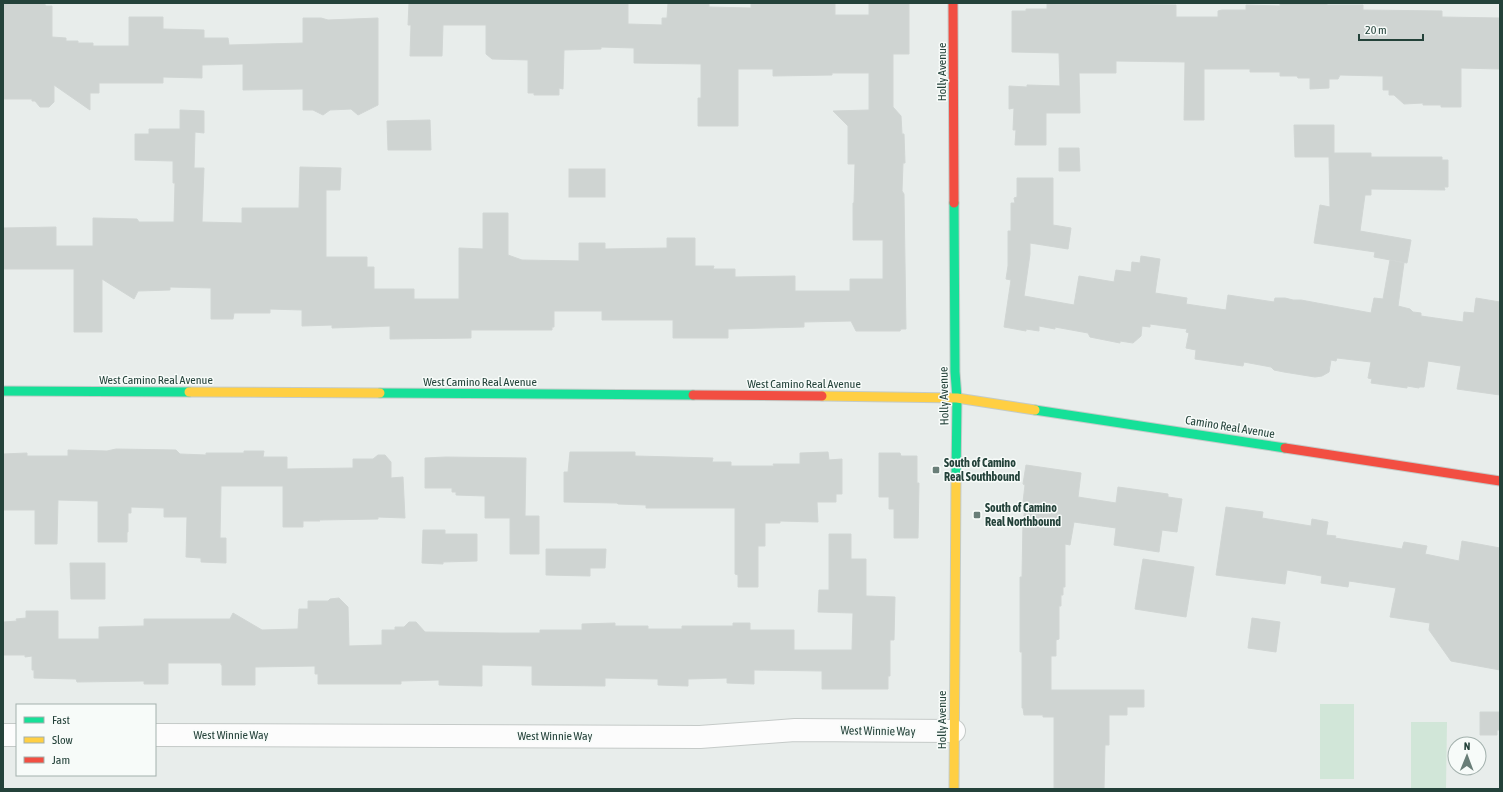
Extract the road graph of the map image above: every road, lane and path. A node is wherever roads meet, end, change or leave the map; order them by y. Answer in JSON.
{"nodes":[{"id":1,"x":954,"y":3,"type":"edge"},
{"id":2,"x":3,"y":391,"type":"edge"},
{"id":3,"x":957,"y":398,"type":"junction"},
{"id":4,"x":1500,"y":481,"type":"edge"},
{"id":5,"x":954,"y":731,"type":"junction"},
{"id":6,"x":3,"y":735,"type":"edge"},
{"id":7,"x":16,"y":735,"type":"edge"},
{"id":8,"x":156,"y":735,"type":"edge"},
{"id":9,"x":954,"y":789,"type":"edge"}],
"edges":[{"from":1,"to":3,"type":"street","name":"Holly Avenue"},
{"from":2,"to":3,"type":"street","name":"West Camino Real Avenue"},
{"from":3,"to":4,"type":"street","name":"Camino Real Avenue"},
{"from":3,"to":5,"type":"street","name":"Holly Avenue"},
{"from":5,"to":8,"type":"street","name":"West Winnie Way"},
{"from":5,"to":9,"type":"street","name":"Holly Avenue"},
{"from":6,"to":7,"type":"street"}]}
